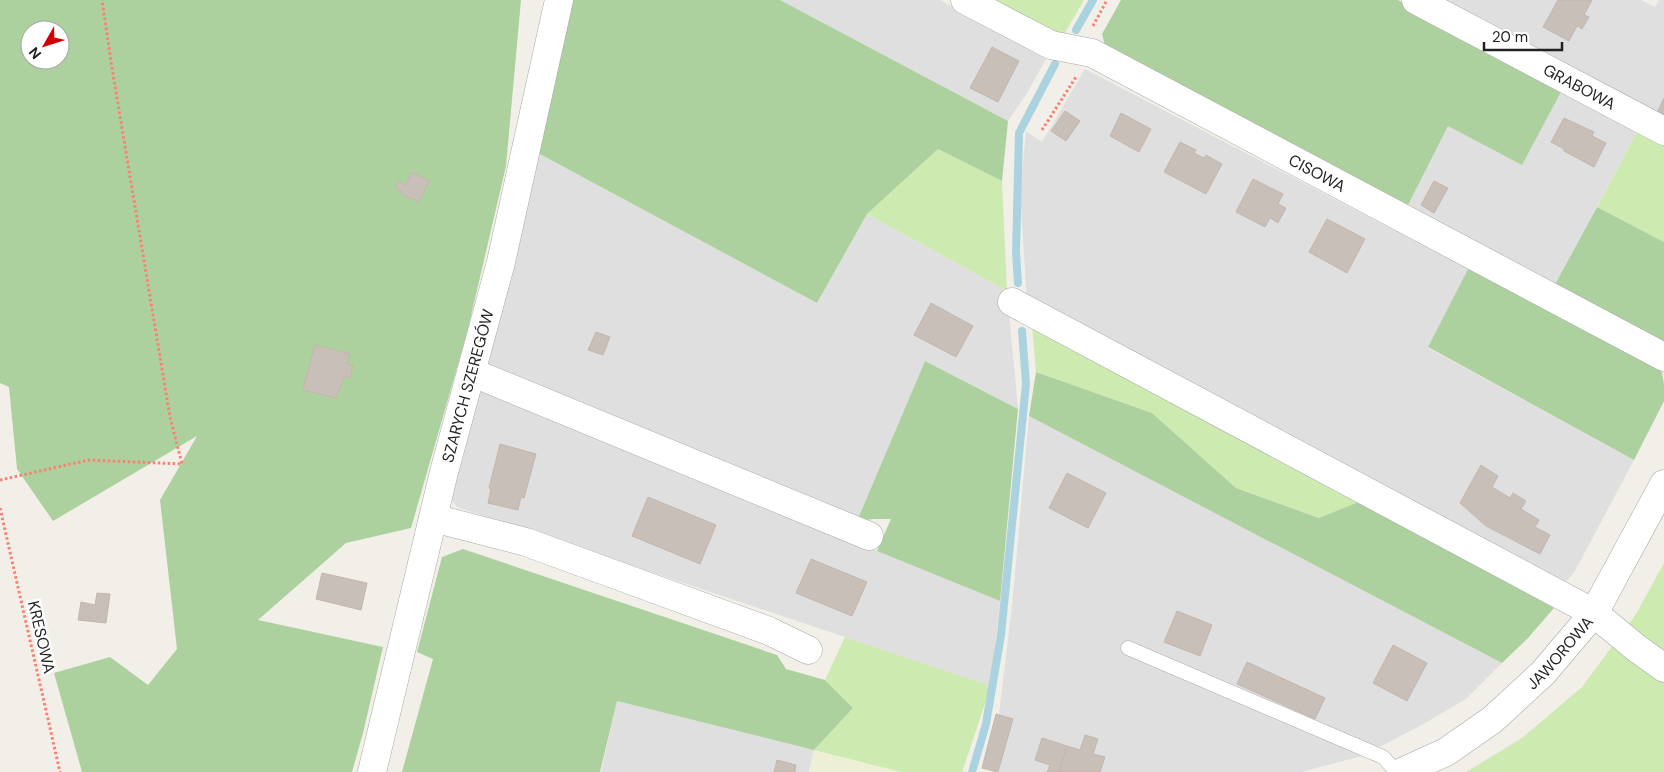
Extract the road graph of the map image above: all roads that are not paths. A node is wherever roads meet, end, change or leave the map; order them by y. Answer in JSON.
{"nodes":[{"id":1,"x":559,"y":0,"type":"edge"},
{"id":2,"x":965,"y":0,"type":"edge"},
{"id":3,"x":1416,"y":0,"type":"edge"},
{"id":4,"x":1664,"y":131,"type":"edge"},
{"id":5,"x":1012,"y":302,"type":"dead end"},
{"id":6,"x":1664,"y":357,"type":"edge"},
{"id":7,"x":471,"y":372,"type":"junction"},
{"id":8,"x":1664,"y":484,"type":"edge"},
{"id":9,"x":433,"y":518,"type":"junction"},
{"id":10,"x":869,"y":536,"type":"dead end"},
{"id":11,"x":1594,"y":613,"type":"junction"},
{"id":12,"x":1128,"y":648,"type":"dead end"},
{"id":13,"x":808,"y":650,"type":"dead end"},
{"id":14,"x":1664,"y":668,"type":"edge"},
{"id":15,"x":372,"y":772,"type":"edge"},
{"id":16,"x":1397,"y":772,"type":"edge"},
{"id":17,"x":1402,"y":772,"type":"edge"}],
"edges":[{"from":1,"to":7,"type":"street","name":"SZARYCH SZEREGÓW"},
{"from":2,"to":6,"type":"street","name":"CISOWA"},
{"from":3,"to":4,"type":"street","name":"GRABOWA"},
{"from":5,"to":11,"type":"street"},
{"from":7,"to":9,"type":"street","name":"SZARYCH SZEREGÓW"},
{"from":7,"to":10,"type":"street"},
{"from":8,"to":11,"type":"street","name":"JAWOROWA"},
{"from":9,"to":13,"type":"street"},
{"from":9,"to":15,"type":"street","name":"SZARYCH SZEREGÓW"},
{"from":11,"to":14,"type":"street"},
{"from":11,"to":17,"type":"street","name":"JAWOROWA"},
{"from":12,"to":16,"type":"lane"}]}
